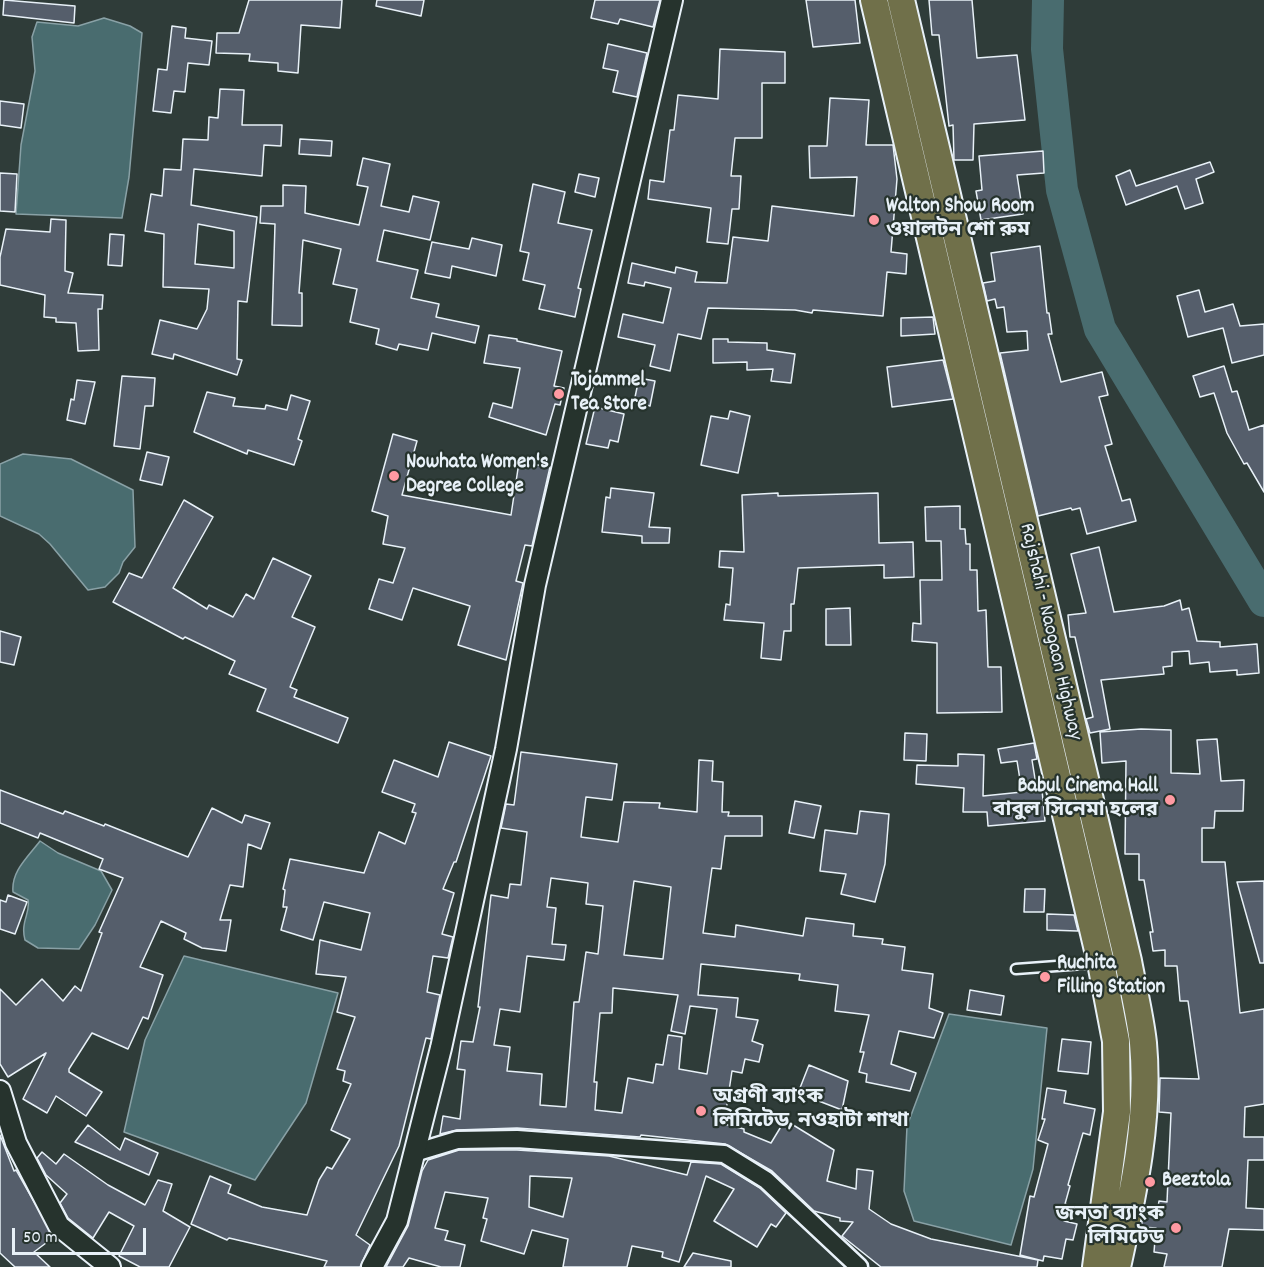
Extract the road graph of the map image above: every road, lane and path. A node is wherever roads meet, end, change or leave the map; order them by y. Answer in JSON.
{"nodes":[{"id":1,"x":672,"y":0,"type":"edge"},
{"id":2,"x":874,"y":0,"type":"edge"},
{"id":3,"x":901,"y":0,"type":"edge"},
{"id":4,"x":1114,"y":962,"type":"junction"},
{"id":5,"x":1016,"y":969,"type":"dead end"},
{"id":6,"x":0,"y":1091,"type":"edge"},
{"id":7,"x":414,"y":1153,"type":"junction"},
{"id":8,"x":110,"y":1267,"type":"edge"},
{"id":9,"x":372,"y":1267,"type":"edge"},
{"id":10,"x":859,"y":1267,"type":"edge"},
{"id":11,"x":1096,"y":1267,"type":"edge"},
{"id":12,"x":1117,"y":1267,"type":"edge"}],
"edges":[{"from":1,"to":7,"type":"street"},
{"from":2,"to":4,"type":"main road","name":"Rajshahi - Naogaon Highway"},
{"from":3,"to":4,"type":"main road","name":"Rajshahi - Naogaon Highway"},
{"from":4,"to":5,"type":"lane"},
{"from":4,"to":11,"type":"main road","name":"Rajshahi - Naogaon Highway"},
{"from":4,"to":12,"type":"main road","name":"Rajshahi - Naogaon Highway"},
{"from":6,"to":8,"type":"street"},
{"from":7,"to":9,"type":"street"},
{"from":7,"to":10,"type":"street"}]}
